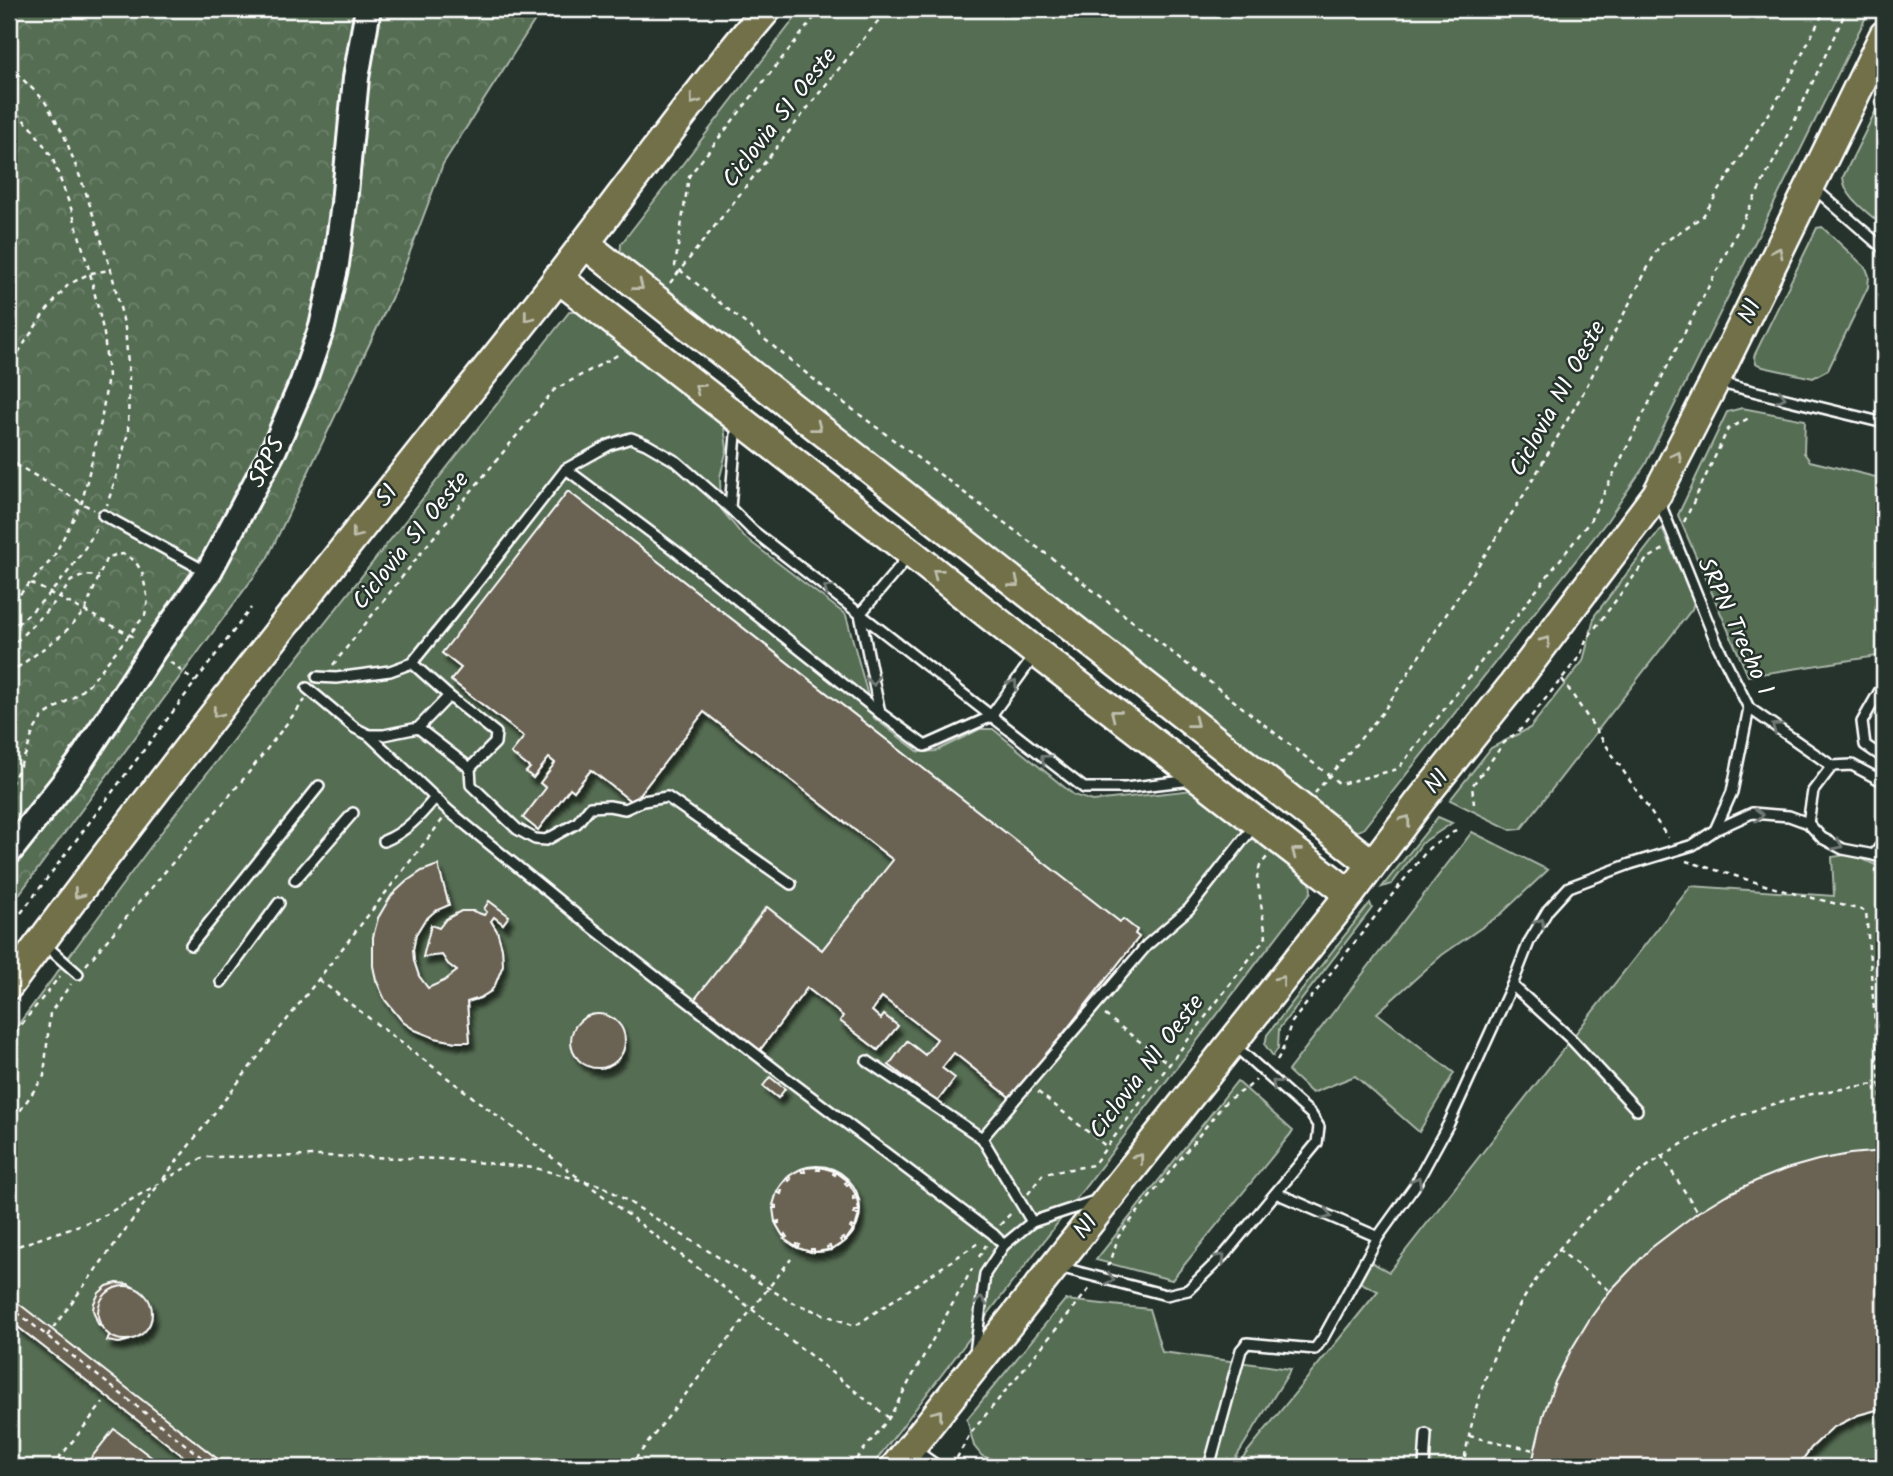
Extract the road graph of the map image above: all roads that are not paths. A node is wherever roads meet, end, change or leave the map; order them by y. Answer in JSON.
{"nodes":[{"id":1,"x":368,"y":9,"type":"edge"},
{"id":2,"x":758,"y":9,"type":"edge"},
{"id":3,"x":767,"y":9,"type":"edge"},
{"id":4,"x":1884,"y":37,"type":"edge"},
{"id":5,"x":727,"y":56,"type":"junction"},
{"id":6,"x":1872,"y":82,"type":"edge"},
{"id":7,"x":1811,"y":185,"type":"junction"},
{"id":8,"x":585,"y":244,"type":"junction"},
{"id":9,"x":1884,"y":249,"type":"edge"},
{"id":10,"x":558,"y":278,"type":"junction"},
{"id":11,"x":684,"y":322,"type":"junction"},
{"id":12,"x":658,"y":355,"type":"junction"},
{"id":13,"x":1715,"y":381,"type":"junction"},
{"id":14,"x":737,"y":417,"type":"junction"},
{"id":15,"x":1884,"y":423,"type":"edge"},
{"id":16,"x":566,"y":469,"type":"junction"},
{"id":17,"x":1657,"y":494,"type":"junction"},
{"id":18,"x":730,"y":508,"type":"junction"},
{"id":19,"x":103,"y":516,"type":"road end"},
{"id":20,"x":911,"y":553,"type":"junction"},
{"id":21,"x":208,"y":573,"type":"junction"},
{"id":22,"x":860,"y":614,"type":"junction"},
{"id":23,"x":1032,"y":649,"type":"junction"},
{"id":24,"x":412,"y":663,"type":"junction"},
{"id":25,"x":320,"y":677,"type":"road end"},
{"id":26,"x":310,"y":690,"type":"road end"},
{"id":27,"x":1883,"y":692,"type":"edge"},
{"id":28,"x":449,"y":696,"type":"junction"},
{"id":29,"x":1749,"y":708,"type":"junction"},
{"id":30,"x":880,"y":713,"type":"junction"},
{"id":31,"x":990,"y":717,"type":"junction"},
{"id":32,"x":418,"y":728,"type":"junction"},
{"id":33,"x":369,"y":735,"type":"junction"},
{"id":34,"x":1884,"y":758,"type":"edge"},
{"id":35,"x":1832,"y":766,"type":"junction"},
{"id":36,"x":470,"y":768,"type":"junction"},
{"id":37,"x":1201,"y":779,"type":"junction"},
{"id":38,"x":1884,"y":782,"type":"edge"},
{"id":39,"x":318,"y":786,"type":"dead end"},
{"id":40,"x":1281,"y":792,"type":"junction"},
{"id":41,"x":435,"y":798,"type":"junction"},
{"id":42,"x":353,"y":813,"type":"dead end"},
{"id":43,"x":1258,"y":822,"type":"junction"},
{"id":44,"x":1808,"y":823,"type":"junction"},
{"id":45,"x":1715,"y":830,"type":"junction"},
{"id":46,"x":384,"y":841,"type":"dead end"},
{"id":47,"x":1884,"y":841,"type":"edge"},
{"id":48,"x":9,"y":852,"type":"edge"},
{"id":49,"x":1874,"y":855,"type":"junction"},
{"id":50,"x":1884,"y":859,"type":"edge"},
{"id":51,"x":1372,"y":864,"type":"junction"},
{"id":52,"x":295,"y":880,"type":"dead end"},
{"id":53,"x":791,"y":884,"type":"dead end"},
{"id":54,"x":1350,"y":894,"type":"junction"},
{"id":55,"x":279,"y":902,"type":"dead end"},
{"id":56,"x":41,"y":942,"type":"junction"},
{"id":57,"x":191,"y":945,"type":"dead end"},
{"id":58,"x":78,"y":974,"type":"road end"},
{"id":59,"x":221,"y":982,"type":"dead end"},
{"id":60,"x":9,"y":985,"type":"edge"},
{"id":61,"x":1512,"y":985,"type":"junction"},
{"id":62,"x":1231,"y":1043,"type":"junction"},
{"id":63,"x":867,"y":1061,"type":"dead end"},
{"id":64,"x":1637,"y":1110,"type":"dead end"},
{"id":65,"x":982,"y":1138,"type":"junction"},
{"id":66,"x":1276,"y":1193,"type":"junction"},
{"id":67,"x":1109,"y":1196,"type":"junction"},
{"id":68,"x":1032,"y":1222,"type":"junction"},
{"id":69,"x":1378,"y":1237,"type":"junction"},
{"id":70,"x":1003,"y":1245,"type":"junction"},
{"id":71,"x":1054,"y":1266,"type":"junction"},
{"id":72,"x":973,"y":1369,"type":"junction"},
{"id":73,"x":1426,"y":1434,"type":"dead end"},
{"id":74,"x":903,"y":1457,"type":"edge"},
{"id":75,"x":939,"y":1467,"type":"edge"},
{"id":76,"x":1209,"y":1467,"type":"edge"},
{"id":77,"x":1424,"y":1467,"type":"edge"}],
"edges":[{"from":1,"to":21,"type":"main road","name":"SRPS"},
{"from":2,"to":5,"type":"highway"},
{"from":3,"to":5,"type":"highway","name":"S1"},
{"from":4,"to":6,"type":"highway","name":"N1"},
{"from":5,"to":8,"type":"highway","name":"S1","one_way":true},
{"from":6,"to":7,"type":"highway","name":"N1"},
{"from":7,"to":9,"type":"lane"},
{"from":13,"to":7,"type":"highway","name":"N1","one_way":true},
{"from":8,"to":10,"type":"highway","name":"S1"},
{"from":8,"to":11,"type":"highway","one_way":true},
{"from":10,"to":12,"type":"highway"},
{"from":10,"to":56,"type":"highway","name":"S1","one_way":true},
{"from":11,"to":12,"type":"highway"},
{"from":11,"to":40,"type":"highway","one_way":true},
{"from":14,"to":12,"type":"highway","one_way":true},
{"from":13,"to":15,"type":"lane","one_way":true},
{"from":17,"to":13,"type":"highway","name":"N1","one_way":true},
{"from":14,"to":18,"type":"lane"},
{"from":14,"to":20,"type":"highway"},
{"from":16,"to":18,"type":"lane"},
{"from":16,"to":24,"type":"lane"},
{"from":16,"to":30,"type":"lane"},
{"from":17,"to":29,"type":"lane","name":"SRPN Trecho 1"},
{"from":51,"to":17,"type":"highway","name":"N1","one_way":true},
{"from":22,"to":18,"type":"lane","one_way":true},
{"from":19,"to":21,"type":"lane"},
{"from":20,"to":22,"type":"lane"},
{"from":23,"to":20,"type":"highway","one_way":true},
{"from":21,"to":48,"type":"main road","name":"SRPS"},
{"from":22,"to":30,"type":"lane","one_way":true},
{"from":22,"to":31,"type":"lane"},
{"from":31,"to":23,"type":"lane","one_way":true},
{"from":37,"to":23,"type":"highway","one_way":true},
{"from":24,"to":25,"type":"lane"},
{"from":24,"to":28,"type":"lane"},
{"from":26,"to":33,"type":"lane"},
{"from":27,"to":34,"type":"lane"},
{"from":28,"to":32,"type":"lane"},
{"from":28,"to":36,"type":"lane"},
{"from":35,"to":29,"type":"lane","name":"SRPN Trecho 1","one_way":true},
{"from":29,"to":45,"type":"lane"},
{"from":30,"to":31,"type":"lane"},
{"from":37,"to":31,"type":"lane","one_way":true},
{"from":32,"to":33,"type":"lane"},
{"from":32,"to":36,"type":"lane"},
{"from":33,"to":41,"type":"lane"},
{"from":35,"to":38,"type":"lane","name":"SRPN Trecho 1"},
{"from":35,"to":44,"type":"lane"},
{"from":36,"to":53,"type":"lane"},
{"from":37,"to":43,"type":"highway"},
{"from":39,"to":57,"type":"lane"},
{"from":40,"to":43,"type":"highway"},
{"from":40,"to":51,"type":"highway"},
{"from":41,"to":46,"type":"lane"},
{"from":41,"to":70,"type":"lane"},
{"from":42,"to":52,"type":"lane"},
{"from":54,"to":43,"type":"highway","one_way":true},
{"from":43,"to":65,"type":"lane"},
{"from":45,"to":44,"type":"lane","one_way":true},
{"from":44,"to":49,"type":"lane","one_way":true},
{"from":61,"to":45,"type":"lane","one_way":true},
{"from":47,"to":49,"type":"lane"},
{"from":49,"to":50,"type":"lane"},
{"from":51,"to":54,"type":"highway","name":"N1"},
{"from":62,"to":54,"type":"highway","name":"N1","one_way":true},
{"from":55,"to":59,"type":"lane"},
{"from":56,"to":58,"type":"lane"},
{"from":56,"to":60,"type":"highway","name":"S1"},
{"from":61,"to":64,"type":"lane"},
{"from":69,"to":61,"type":"lane","one_way":true},
{"from":66,"to":62,"type":"lane","one_way":true},
{"from":67,"to":62,"type":"highway","name":"N1","one_way":true},
{"from":63,"to":65,"type":"lane"},
{"from":65,"to":68,"type":"lane"},
{"from":66,"to":69,"type":"lane","one_way":true},
{"from":71,"to":66,"type":"lane","one_way":true},
{"from":67,"to":68,"type":"lane"},
{"from":67,"to":71,"type":"highway","name":"N1"},
{"from":68,"to":70,"type":"lane"},
{"from":69,"to":76,"type":"lane"},
{"from":72,"to":70,"type":"lane","one_way":true},
{"from":71,"to":72,"type":"highway","name":"N1"},
{"from":74,"to":72,"type":"highway","name":"N1","one_way":true},
{"from":73,"to":77,"type":"lane"},
{"from":74,"to":75,"type":"lane"}]}
